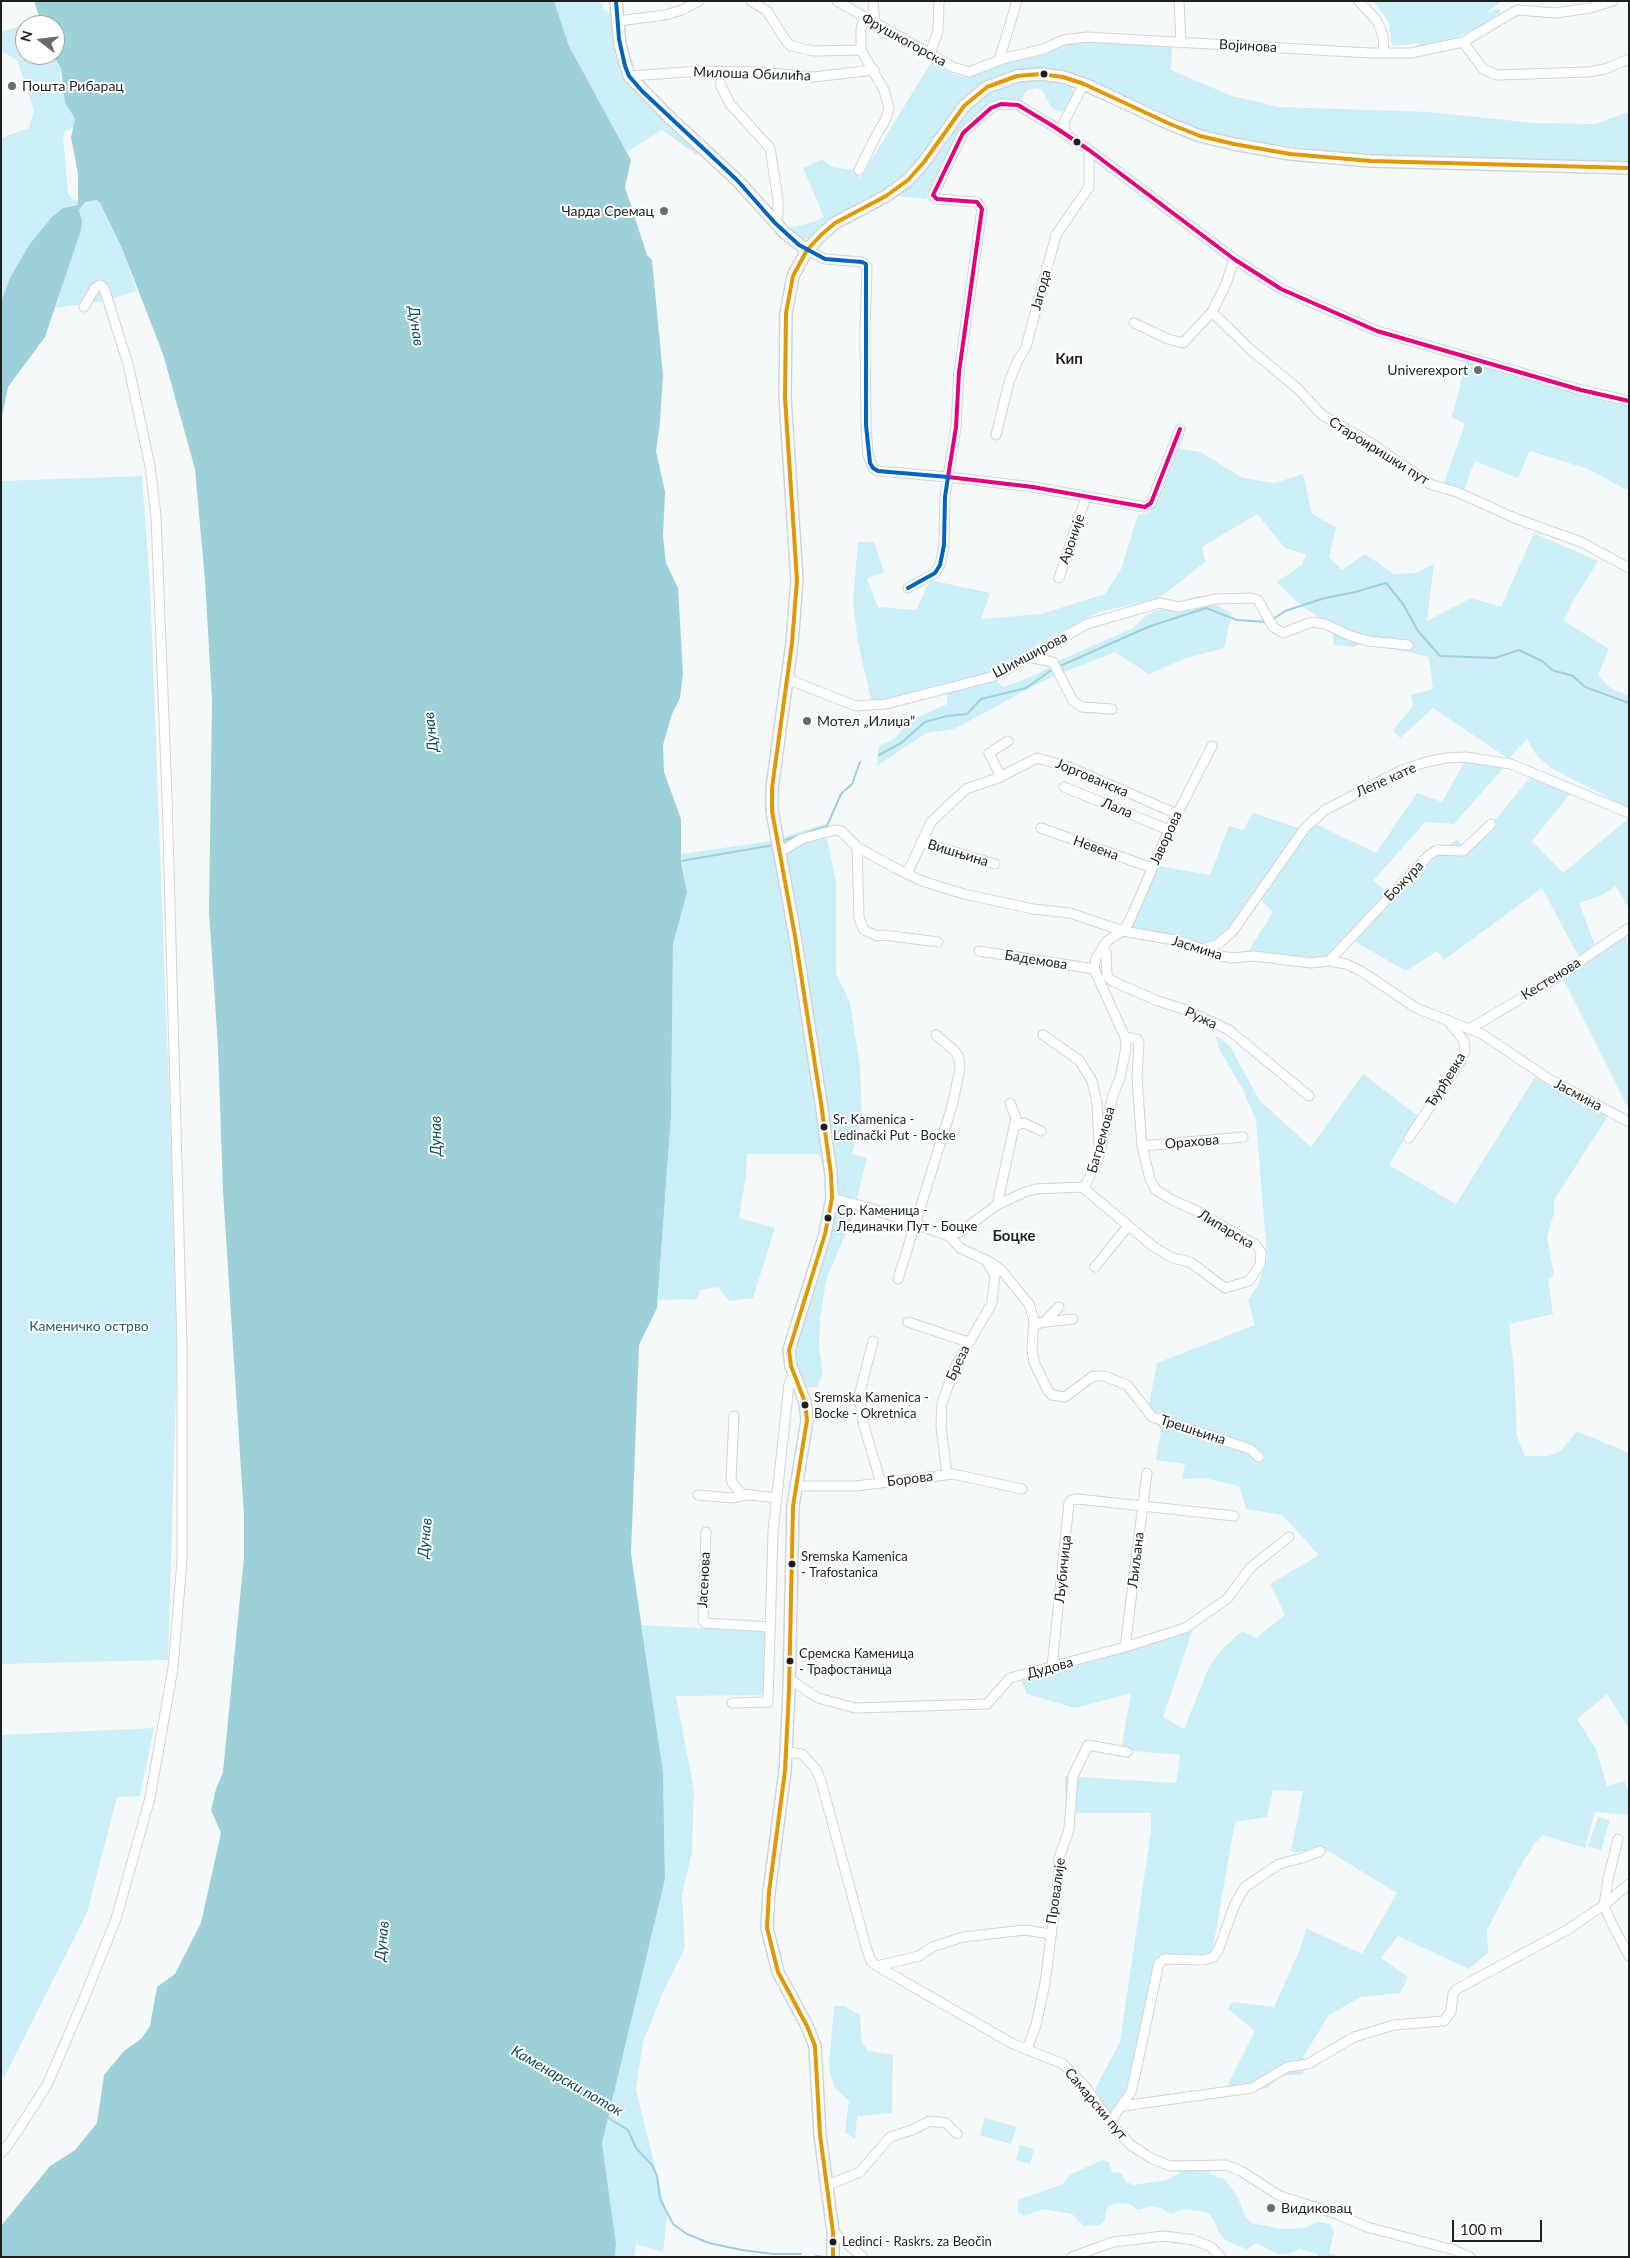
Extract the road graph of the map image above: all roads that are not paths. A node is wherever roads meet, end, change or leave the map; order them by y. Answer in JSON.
{"nodes":[{"id":1,"x":616,"y":1,"type":"edge"},
{"id":2,"x":699,"y":1,"type":"edge"},
{"id":3,"x":751,"y":1,"type":"edge"},
{"id":4,"x":837,"y":1,"type":"edge"},
{"id":5,"x":874,"y":1,"type":"edge"},
{"id":6,"x":939,"y":1,"type":"edge"},
{"id":7,"x":1016,"y":1,"type":"edge"},
{"id":8,"x":1179,"y":1,"type":"edge"},
{"id":9,"x":1359,"y":1,"type":"edge"},
{"id":10,"x":1613,"y":1,"type":"edge"},
{"id":11,"x":865,"y":18,"type":"junction"},
{"id":12,"x":618,"y":21,"type":"junction"},
{"id":13,"x":876,"y":24,"type":"junction"},
{"id":14,"x":1463,"y":42,"type":"junction"},
{"id":15,"x":1181,"y":43,"type":"junction"},
{"id":16,"x":862,"y":50,"type":"junction"},
{"id":17,"x":1384,"y":53,"type":"junction"},
{"id":18,"x":930,"y":54,"type":"junction"},
{"id":19,"x":1629,"y":59,"type":"edge"},
{"id":20,"x":999,"y":60,"type":"junction"},
{"id":21,"x":874,"y":70,"type":"junction"},
{"id":22,"x":719,"y":71,"type":"junction"},
{"id":23,"x":974,"y":71,"type":"joint"},
{"id":24,"x":629,"y":76,"type":"junction"},
{"id":25,"x":1084,"y":84,"type":"junction"},
{"id":26,"x":1064,"y":122,"type":"junction"},
{"id":27,"x":1053,"y":126,"type":"junction"},
{"id":28,"x":1068,"y":136,"type":"junction"},
{"id":29,"x":1089,"y":150,"type":"junction"},
{"id":30,"x":1629,"y":168,"type":"edge"},
{"id":31,"x":859,"y":170,"type":"dead end"},
{"id":32,"x":774,"y":223,"type":"junction"},
{"id":33,"x":806,"y":250,"type":"junction"},
{"id":34,"x":1234,"y":259,"type":"junction"},
{"id":35,"x":84,"y":307,"type":"dead end"},
{"id":36,"x":1212,"y":312,"type":"junction"},
{"id":37,"x":1134,"y":323,"type":"dead end"},
{"id":38,"x":1629,"y":401,"type":"edge"},
{"id":39,"x":1180,"y":429,"type":"dead end"},
{"id":40,"x":996,"y":434,"type":"dead end"},
{"id":41,"x":948,"y":477,"type":"junction"},
{"id":42,"x":1086,"y":497,"type":"junction"},
{"id":43,"x":1629,"y":568,"type":"edge"},
{"id":44,"x":1059,"y":578,"type":"dead end"},
{"id":45,"x":908,"y":588,"type":"dead end"},
{"id":46,"x":1408,"y":645,"type":"dead end"},
{"id":47,"x":1028,"y":657,"type":"junction"},
{"id":48,"x":787,"y":679,"type":"junction"},
{"id":49,"x":1112,"y":709,"type":"dead end"},
{"id":50,"x":1008,"y":741,"type":"dead end"},
{"id":51,"x":1212,"y":746,"type":"dead end"},
{"id":52,"x":1001,"y":777,"type":"junction"},
{"id":53,"x":1064,"y":787,"type":"dead end"},
{"id":54,"x":1629,"y":813,"type":"edge"},
{"id":55,"x":1177,"y":814,"type":"junction"},
{"id":56,"x":1491,"y":824,"type":"dead end"},
{"id":57,"x":1041,"y":828,"type":"dead end"},
{"id":58,"x":1169,"y":830,"type":"junction"},
{"id":59,"x":921,"y":842,"type":"junction"},
{"id":60,"x":857,"y":847,"type":"junction"},
{"id":61,"x":778,"y":850,"type":"junction"},
{"id":62,"x":995,"y":864,"type":"dead end"},
{"id":63,"x":1152,"y":868,"type":"junction"},
{"id":64,"x":907,"y":874,"type":"junction"},
{"id":65,"x":1629,"y":928,"type":"edge"},
{"id":66,"x":1123,"y":931,"type":"junction"},
{"id":67,"x":938,"y":942,"type":"dead end"},
{"id":68,"x":1103,"y":946,"type":"junction"},
{"id":69,"x":1201,"y":949,"type":"junction"},
{"id":70,"x":979,"y":951,"type":"dead end"},
{"id":71,"x":1329,"y":960,"type":"junction"},
{"id":72,"x":1094,"y":969,"type":"junction"},
{"id":73,"x":1449,"y":1022,"type":"junction"},
{"id":74,"x":1471,"y":1028,"type":"junction"},
{"id":75,"x":1042,"y":1034,"type":"dead end"},
{"id":76,"x":936,"y":1035,"type":"dead end"},
{"id":77,"x":1125,"y":1037,"type":"junction"},
{"id":78,"x":1309,"y":1096,"type":"dead end"},
{"id":79,"x":1010,"y":1103,"type":"dead end"},
{"id":80,"x":1629,"y":1122,"type":"edge"},
{"id":81,"x":1014,"y":1126,"type":"junction"},
{"id":82,"x":1041,"y":1131,"type":"dead end"},
{"id":83,"x":1243,"y":1137,"type":"dead end"},
{"id":84,"x":1409,"y":1138,"type":"dead end"},
{"id":85,"x":1142,"y":1146,"type":"junction"},
{"id":86,"x":1099,"y":1156,"type":"junction"},
{"id":87,"x":1082,"y":1187,"type":"junction"},
{"id":88,"x":832,"y":1198,"type":"junction"},
{"id":89,"x":997,"y":1205,"type":"junction"},
{"id":90,"x":915,"y":1224,"type":"junction"},
{"id":91,"x":1128,"y":1226,"type":"junction"},
{"id":92,"x":949,"y":1236,"type":"junction"},
{"id":93,"x":985,"y":1260,"type":"junction"},
{"id":94,"x":1095,"y":1266,"type":"dead end"},
{"id":95,"x":898,"y":1278,"type":"dead end"},
{"id":96,"x":1059,"y":1307,"type":"dead end"},
{"id":97,"x":1073,"y":1319,"type":"dead end"},
{"id":98,"x":908,"y":1322,"type":"dead end"},
{"id":99,"x":1044,"y":1322,"type":"junction"},
{"id":100,"x":1034,"y":1324,"type":"junction"},
{"id":101,"x":873,"y":1341,"type":"dead end"},
{"id":102,"x":968,"y":1342,"type":"junction"},
{"id":103,"x":794,"y":1373,"type":"junction"},
{"id":104,"x":734,"y":1416,"type":"dead end"},
{"id":105,"x":1259,"y":1457,"type":"dead end"},
{"id":106,"x":1147,"y":1473,"type":"dead end"},
{"id":107,"x":947,"y":1474,"type":"junction"},
{"id":108,"x":881,"y":1483,"type":"junction"},
{"id":109,"x":796,"y":1486,"type":"junction"},
{"id":110,"x":1022,"y":1488,"type":"dead end"},
{"id":111,"x":698,"y":1495,"type":"dead end"},
{"id":112,"x":747,"y":1495,"type":"junction"},
{"id":113,"x":776,"y":1498,"type":"junction"},
{"id":114,"x":1142,"y":1506,"type":"junction"},
{"id":115,"x":1234,"y":1516,"type":"dead end"},
{"id":116,"x":706,"y":1532,"type":"dead end"},
{"id":117,"x":1289,"y":1537,"type":"dead end"},
{"id":118,"x":770,"y":1627,"type":"junction"},
{"id":119,"x":1125,"y":1647,"type":"junction"},
{"id":120,"x":1052,"y":1668,"type":"junction"},
{"id":121,"x":789,"y":1680,"type":"junction"},
{"id":122,"x":732,"y":1703,"type":"dead end"},
{"id":123,"x":786,"y":1752,"type":"junction"},
{"id":124,"x":1127,"y":1752,"type":"dead end"},
{"id":125,"x":1618,"y":1839,"type":"dead end"},
{"id":126,"x":1320,"y":1851,"type":"dead end"},
{"id":127,"x":1629,"y":1884,"type":"edge"},
{"id":128,"x":1604,"y":1905,"type":"junction"},
{"id":129,"x":1050,"y":1934,"type":"junction"},
{"id":130,"x":1629,"y":1956,"type":"edge"},
{"id":131,"x":877,"y":1966,"type":"junction"},
{"id":132,"x":1027,"y":2049,"type":"junction"},
{"id":133,"x":1123,"y":2106,"type":"junction"},
{"id":134,"x":1110,"y":2122,"type":"junction"},
{"id":135,"x":958,"y":2134,"type":"dead end"},
{"id":136,"x":1,"y":2153,"type":"edge"},
{"id":137,"x":826,"y":2186,"type":"junction"},
{"id":138,"x":833,"y":2232,"type":"junction"},
{"id":139,"x":853,"y":2248,"type":"junction"},
{"id":140,"x":833,"y":2253,"type":"edge"},
{"id":141,"x":863,"y":2257,"type":"edge"},
{"id":142,"x":1072,"y":2257,"type":"edge"},
{"id":143,"x":1221,"y":2257,"type":"edge"},
{"id":144,"x":1470,"y":2257,"type":"edge"}],
"edges":[{"from":1,"to":12,"type":"main road"},
{"from":2,"to":12,"type":"street"},
{"from":3,"to":16,"type":"street"},
{"from":4,"to":11,"type":"street","name":"Фрушкогорска"},
{"from":5,"to":13,"type":"street"},
{"from":6,"to":18,"type":"street"},
{"from":7,"to":20,"type":"street"},
{"from":8,"to":15,"type":"street"},
{"from":9,"to":17,"type":"street"},
{"from":10,"to":14,"type":"street","name":"Војинова"},
{"from":11,"to":13,"type":"street","name":"Фрушкогорска"},
{"from":11,"to":16,"type":"street"},
{"from":12,"to":24,"type":"main road"},
{"from":13,"to":18,"type":"street","name":"Фрушкогорска"},
{"from":14,"to":17,"type":"street","name":"Војинова"},
{"from":14,"to":19,"type":"street"},
{"from":15,"to":17,"type":"street","name":"Војинова"},
{"from":15,"to":20,"type":"street","name":"Војинова"},
{"from":16,"to":21,"type":"street"},
{"from":18,"to":23,"type":"street","name":"Фрушкогорска"},
{"from":20,"to":23,"type":"street","name":"Војинова"},
{"from":21,"to":22,"type":"street","name":"Милоша Обилића"},
{"from":21,"to":31,"type":"street"},
{"from":22,"to":24,"type":"street","name":"Милоша Обилића"},
{"from":22,"to":32,"type":"street"},
{"from":24,"to":32,"type":"main road"},
{"from":25,"to":26,"type":"street"},
{"from":25,"to":30,"type":"main road"},
{"from":25,"to":33,"type":"main road"},
{"from":26,"to":27,"type":"street"},
{"from":26,"to":28,"type":"street"},
{"from":27,"to":28,"type":"street"},
{"from":27,"to":41,"type":"street"},
{"from":28,"to":29,"type":"street"},
{"from":29,"to":34,"type":"street"},
{"from":29,"to":40,"type":"street","name":"Јагода"},
{"from":32,"to":33,"type":"main road"},
{"from":33,"to":41,"type":"street"},
{"from":33,"to":48,"type":"main road"},
{"from":34,"to":36,"type":"street"},
{"from":34,"to":38,"type":"street"},
{"from":35,"to":136,"type":"street"},
{"from":36,"to":37,"type":"street"},
{"from":36,"to":43,"type":"street","name":"Староиришки пут"},
{"from":39,"to":42,"type":"street","name":"Ароније"},
{"from":41,"to":42,"type":"street"},
{"from":41,"to":45,"type":"street"},
{"from":42,"to":44,"type":"street","name":"Ароније"},
{"from":46,"to":47,"type":"street","name":"Шимширова"},
{"from":47,"to":48,"type":"street","name":"Шимширова"},
{"from":47,"to":49,"type":"street"},
{"from":48,"to":61,"type":"main road"},
{"from":50,"to":52,"type":"street"},
{"from":51,"to":55,"type":"street","name":"Јаворова"},
{"from":52,"to":55,"type":"street","name":"Јоргованска"},
{"from":52,"to":59,"type":"street","name":"Јоргованска"},
{"from":53,"to":58,"type":"street","name":"Лала"},
{"from":54,"to":69,"type":"street","name":"Лепе кате"},
{"from":55,"to":58,"type":"street","name":"Јаворова"},
{"from":56,"to":71,"type":"street","name":"Божура"},
{"from":57,"to":63,"type":"street","name":"Невена"},
{"from":58,"to":63,"type":"street","name":"Јаворова"},
{"from":59,"to":62,"type":"street","name":"Вишњина"},
{"from":59,"to":64,"type":"street","name":"Јоргованска"},
{"from":60,"to":61,"type":"street","name":"Јасмина"},
{"from":60,"to":64,"type":"street","name":"Јасмина"},
{"from":60,"to":67,"type":"street"},
{"from":61,"to":88,"type":"main road"},
{"from":63,"to":66,"type":"street","name":"Јаворова"},
{"from":64,"to":66,"type":"street","name":"Јасмина"},
{"from":65,"to":74,"type":"street","name":"Кестенова"},
{"from":66,"to":68,"type":"street"},
{"from":66,"to":69,"type":"street","name":"Јасмина"},
{"from":68,"to":72,"type":"street"},
{"from":68,"to":78,"type":"street","name":"Ружа"},
{"from":69,"to":71,"type":"street","name":"Јасмина"},
{"from":70,"to":72,"type":"street","name":"Бадемова"},
{"from":71,"to":73,"type":"street","name":"Јасмина"},
{"from":72,"to":77,"type":"street","name":"Багремова"},
{"from":73,"to":74,"type":"street","name":"Јасмина"},
{"from":73,"to":84,"type":"street","name":"Ђурђевка"},
{"from":74,"to":80,"type":"street","name":"Јасмина"},
{"from":75,"to":86,"type":"street"},
{"from":76,"to":90,"type":"street"},
{"from":77,"to":85,"type":"street","name":"Липарска"},
{"from":77,"to":86,"type":"street","name":"Багремова"},
{"from":79,"to":81,"type":"street"},
{"from":81,"to":82,"type":"street"},
{"from":81,"to":89,"type":"street"},
{"from":83,"to":85,"type":"street","name":"Орахова"},
{"from":85,"to":91,"type":"street","name":"Липарска"},
{"from":86,"to":87,"type":"street","name":"Багремова"},
{"from":87,"to":89,"type":"street","name":"Багремова"},
{"from":87,"to":91,"type":"street","name":"Липарска"},
{"from":88,"to":90,"type":"street"},
{"from":88,"to":103,"type":"main road"},
{"from":89,"to":92,"type":"street","name":"Багремова"},
{"from":90,"to":92,"type":"street"},
{"from":90,"to":95,"type":"street"},
{"from":91,"to":94,"type":"street"},
{"from":92,"to":93,"type":"street","name":"Трешњина"},
{"from":93,"to":100,"type":"street","name":"Трешњина"},
{"from":93,"to":102,"type":"street","name":"Бреза"},
{"from":96,"to":99,"type":"street"},
{"from":97,"to":99,"type":"street"},
{"from":98,"to":102,"type":"street"},
{"from":99,"to":100,"type":"street"},
{"from":100,"to":105,"type":"street","name":"Трешњина"},
{"from":101,"to":108,"type":"street"},
{"from":102,"to":107,"type":"street","name":"Бреза"},
{"from":103,"to":109,"type":"main road"},
{"from":103,"to":113,"type":"street"},
{"from":104,"to":112,"type":"street"},
{"from":106,"to":114,"type":"street","name":"Љиљана"},
{"from":107,"to":108,"type":"street","name":"Борова"},
{"from":107,"to":110,"type":"street","name":"Борова"},
{"from":108,"to":109,"type":"street","name":"Борова"},
{"from":109,"to":121,"type":"main road"},
{"from":111,"to":112,"type":"street"},
{"from":112,"to":113,"type":"street"},
{"from":113,"to":118,"type":"street"},
{"from":114,"to":115,"type":"street"},
{"from":114,"to":119,"type":"street","name":"Љиљана"},
{"from":114,"to":120,"type":"street","name":"Љубичица"},
{"from":116,"to":118,"type":"street","name":"Јасенова"},
{"from":117,"to":119,"type":"street","name":"Дудова"},
{"from":118,"to":122,"type":"street"},
{"from":119,"to":120,"type":"street","name":"Дудова"},
{"from":120,"to":121,"type":"street","name":"Дудова"},
{"from":121,"to":123,"type":"main road"},
{"from":123,"to":131,"type":"street"},
{"from":123,"to":137,"type":"main road"},
{"from":124,"to":129,"type":"street","name":"Провалије"},
{"from":125,"to":128,"type":"street"},
{"from":126,"to":133,"type":"street"},
{"from":127,"to":128,"type":"street"},
{"from":128,"to":130,"type":"street"},
{"from":128,"to":133,"type":"street"},
{"from":129,"to":131,"type":"street"},
{"from":129,"to":132,"type":"street","name":"Провалије"},
{"from":131,"to":132,"type":"street","name":"Самарски пут"},
{"from":132,"to":134,"type":"street","name":"Самарски пут"},
{"from":133,"to":134,"type":"street"},
{"from":134,"to":144,"type":"street","name":"Самарски пут"},
{"from":135,"to":137,"type":"street"},
{"from":137,"to":138,"type":"main road"},
{"from":138,"to":139,"type":"street"},
{"from":138,"to":140,"type":"main road"},
{"from":139,"to":140,"type":"street"},
{"from":139,"to":141,"type":"street"},
{"from":142,"to":143,"type":"street"}]}
